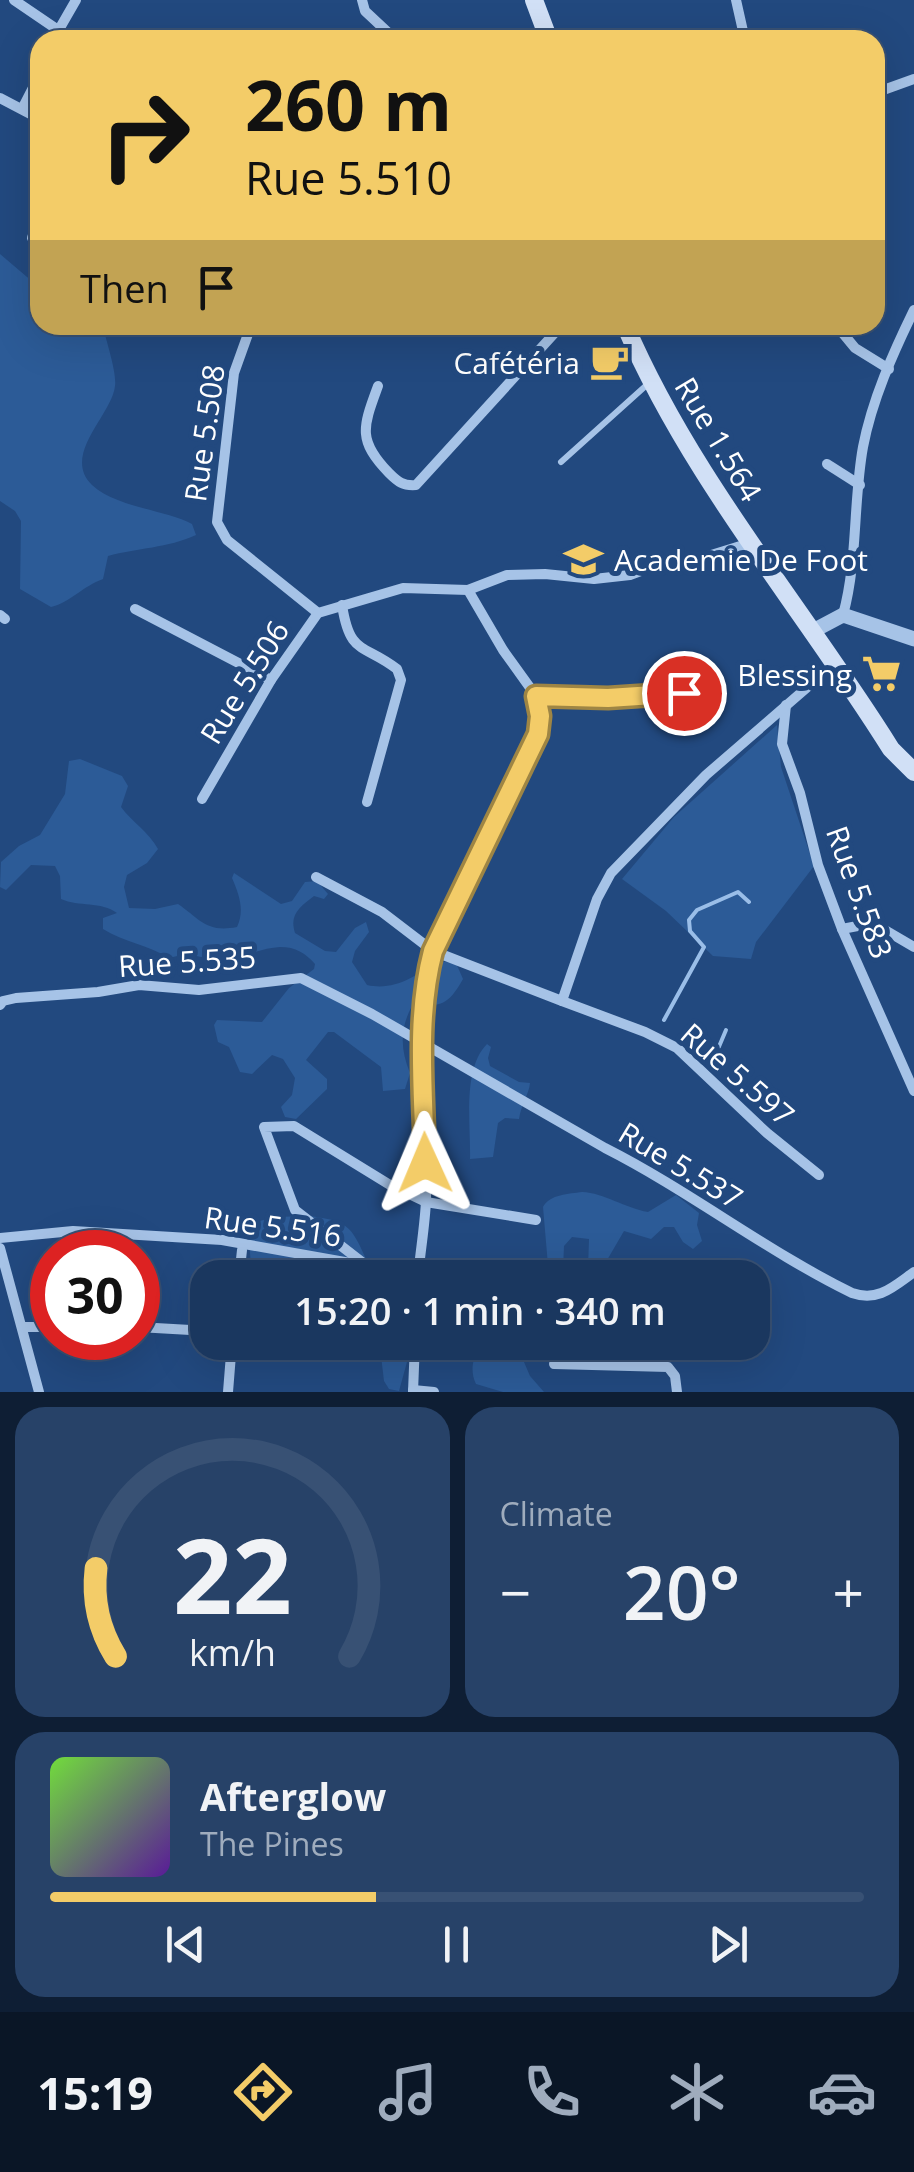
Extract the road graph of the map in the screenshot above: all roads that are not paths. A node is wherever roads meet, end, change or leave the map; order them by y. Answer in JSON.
{"nodes":[{"id":1,"x":14,"y":0,"type":"edge"},
{"id":2,"x":76,"y":0,"type":"edge"},
{"id":3,"x":362,"y":0,"type":"edge"},
{"id":4,"x":534,"y":0,"type":"edge"},
{"id":5,"x":736,"y":0,"type":"edge"},
{"id":6,"x":50,"y":30,"type":"edge"},
{"id":7,"x":59,"y":30,"type":"edge"},
{"id":8,"x":385,"y":30,"type":"edge"},
{"id":9,"x":545,"y":30,"type":"edge"},
{"id":10,"x":743,"y":30,"type":"edge"},
{"id":11,"x":914,"y":79,"type":"edge"},
{"id":12,"x":885,"y":89,"type":"edge"},
{"id":13,"x":30,"y":93,"type":"edge"},
{"id":14,"x":0,"y":98,"type":"edge"},
{"id":15,"x":22,"y":109,"type":"junction"},
{"id":16,"x":30,"y":113,"type":"edge"},
{"id":17,"x":914,"y":310,"type":"edge"},
{"id":18,"x":248,"y":335,"type":"edge"},
{"id":19,"x":553,"y":335,"type":"edge"},
{"id":20,"x":630,"y":335,"type":"edge"},
{"id":21,"x":844,"y":335,"type":"edge"},
{"id":22,"x":890,"y":369,"type":"junction"},
{"id":23,"x":652,"y":381,"type":"junction"},
{"id":24,"x":378,"y":386,"type":"dead end"},
{"id":25,"x":561,"y":462,"type":"dead end"},
{"id":26,"x":826,"y":464,"type":"dead end"},
{"id":27,"x":860,"y":485,"type":"junction"},
{"id":28,"x":750,"y":543,"type":"junction"},
{"id":29,"x":468,"y":590,"type":"junction"},
{"id":30,"x":342,"y":604,"type":"junction"},
{"id":31,"x":135,"y":609,"type":"dead end"},
{"id":32,"x":318,"y":613,"type":"junction"},
{"id":33,"x":843,"y":615,"type":"junction"},
{"id":34,"x":811,"y":632,"type":"junction"},
{"id":35,"x":914,"y":639,"type":"edge"},
{"id":36,"x":833,"y":665,"type":"junction"},
{"id":37,"x":271,"y":680,"type":"junction"},
{"id":38,"x":684,"y":693,"type":"dead end"},
{"id":39,"x":536,"y":696,"type":"junction"},
{"id":40,"x":786,"y":704,"type":"junction"},
{"id":41,"x":914,"y":772,"type":"edge"},
{"id":42,"x":202,"y":799,"type":"dead end"},
{"id":43,"x":367,"y":802,"type":"dead end"},
{"id":44,"x":316,"y":877,"type":"dead end"},
{"id":45,"x":842,"y":929,"type":"junction"},
{"id":46,"x":914,"y":946,"type":"edge"},
{"id":47,"x":433,"y":951,"type":"junction"},
{"id":48,"x":562,"y":1001,"type":"junction"},
{"id":49,"x":0,"y":1005,"type":"edge"},
{"id":50,"x":423,"y":1045,"type":"junction"},
{"id":51,"x":914,"y":1091,"type":"edge"},
{"id":52,"x":819,"y":1175,"type":"dead end"},
{"id":53,"x":426,"y":1202,"type":"junction"},
{"id":54,"x":536,"y":1220,"type":"dead end"},
{"id":55,"x":0,"y":1238,"type":"edge"},
{"id":56,"x":0,"y":1248,"type":"edge"},
{"id":57,"x":242,"y":1250,"type":"dead end"},
{"id":58,"x":241,"y":1260,"type":"edge"},
{"id":59,"x":334,"y":1260,"type":"edge"},
{"id":60,"x":359,"y":1260,"type":"edge"},
{"id":61,"x":420,"y":1260,"type":"edge"},
{"id":62,"x":914,"y":1272,"type":"edge"},
{"id":63,"x":6,"y":1282,"type":"edge"},
{"id":64,"x":23,"y":1328,"type":"junction"},
{"id":65,"x":30,"y":1328,"type":"edge"},
{"id":66,"x":160,"y":1328,"type":"edge"},
{"id":67,"x":190,"y":1330,"type":"edge"},
{"id":68,"x":231,"y":1360,"type":"edge"},
{"id":69,"x":414,"y":1360,"type":"edge"},
{"id":70,"x":554,"y":1364,"type":"dead end"},
{"id":71,"x":413,"y":1391,"type":"edge"},
{"id":72,"x":39,"y":1392,"type":"edge"},
{"id":73,"x":228,"y":1392,"type":"edge"},
{"id":74,"x":434,"y":1392,"type":"edge"},
{"id":75,"x":677,"y":1392,"type":"edge"}],
"edges":[{"from":1,"to":6,"type":"street"},
{"from":2,"to":7,"type":"street"},
{"from":3,"to":8,"type":"street"},
{"from":4,"to":9,"type":"main road"},
{"from":5,"to":10,"type":"street"},
{"from":11,"to":12,"type":"street"},
{"from":13,"to":15,"type":"street"},
{"from":14,"to":15,"type":"street"},
{"from":15,"to":16,"type":"street"},
{"from":17,"to":22,"type":"street"},
{"from":18,"to":32,"type":"street","name":"Rue 5.508"},
{"from":19,"to":24,"type":"street"},
{"from":20,"to":23,"type":"main road","name":"Rue 1.564"},
{"from":21,"to":22,"type":"street"},
{"from":22,"to":27,"type":"street"},
{"from":23,"to":25,"type":"lane"},
{"from":23,"to":28,"type":"main road","name":"Rue 1.564"},
{"from":26,"to":27,"type":"street"},
{"from":27,"to":33,"type":"street"},
{"from":28,"to":29,"type":"street","name":"Rue 5.506"},
{"from":28,"to":34,"type":"main road","name":"Rue 1.564"},
{"from":29,"to":30,"type":"street","name":"Rue 5.506"},
{"from":29,"to":39,"type":"street"},
{"from":30,"to":32,"type":"street","name":"Rue 5.506"},
{"from":30,"to":43,"type":"street"},
{"from":31,"to":37,"type":"street"},
{"from":32,"to":37,"type":"street","name":"Rue 5.506"},
{"from":33,"to":34,"type":"street"},
{"from":33,"to":35,"type":"street"},
{"from":34,"to":36,"type":"main road","name":"Rue 1.564"},
{"from":36,"to":40,"type":"street"},
{"from":36,"to":41,"type":"main road","name":"Rue 1.564"},
{"from":37,"to":42,"type":"street","name":"Rue 5.506"},
{"from":38,"to":39,"type":"street"},
{"from":39,"to":47,"type":"street"},
{"from":40,"to":45,"type":"street","name":"Rue 5.583"},
{"from":40,"to":48,"type":"street"},
{"from":44,"to":47,"type":"street","name":"Rue 5.597"},
{"from":45,"to":46,"type":"street"},
{"from":45,"to":51,"type":"street","name":"Rue 5.583"},
{"from":47,"to":48,"type":"street","name":"Rue 5.597"},
{"from":47,"to":50,"type":"street"},
{"from":48,"to":52,"type":"street","name":"Rue 5.597"},
{"from":49,"to":50,"type":"street","name":"Rue 5.535"},
{"from":50,"to":53,"type":"street"},
{"from":50,"to":62,"type":"street","name":"Rue 5.537"},
{"from":53,"to":54,"type":"street"},
{"from":53,"to":60,"type":"street"},
{"from":53,"to":61,"type":"street"},
{"from":55,"to":59,"type":"street","name":"Rue 5.516"},
{"from":56,"to":63,"type":"street"},
{"from":57,"to":58,"type":"street"},
{"from":63,"to":64,"type":"street"},
{"from":64,"to":65,"type":"street"},
{"from":64,"to":72,"type":"street"},
{"from":66,"to":67,"type":"street"},
{"from":68,"to":73,"type":"street"},
{"from":69,"to":71,"type":"street"},
{"from":70,"to":75,"type":"street"},
{"from":71,"to":74,"type":"street"}]}
